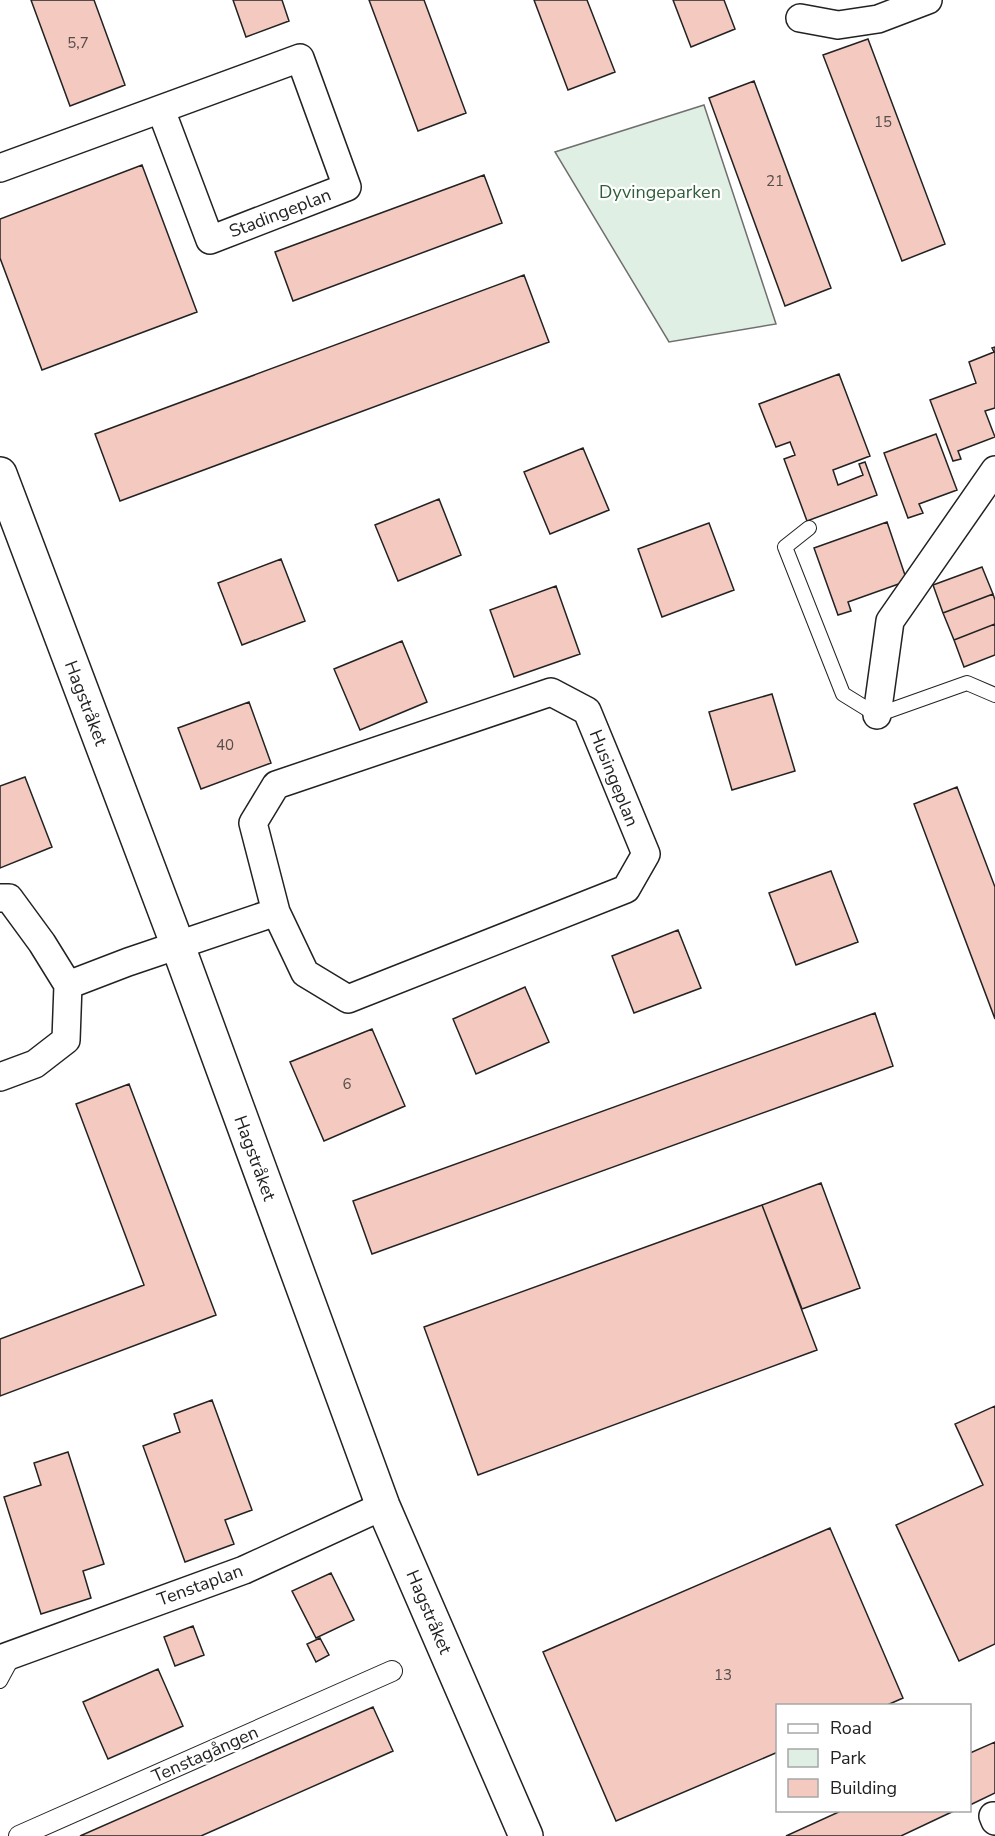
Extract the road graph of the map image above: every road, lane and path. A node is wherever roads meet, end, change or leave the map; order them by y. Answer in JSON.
{"nodes":[{"id":1,"x":928,"y":0,"type":"edge"},
{"id":2,"x":800,"y":18,"type":"dead end"},
{"id":3,"x":161,"y":110,"type":"junction"},
{"id":4,"x":0,"y":168,"type":"edge"},
{"id":5,"x":995,"y":470,"type":"edge"},
{"id":6,"x":0,"y":474,"type":"edge"},
{"id":7,"x":809,"y":528,"type":"dead end"},
{"id":8,"x":995,"y":695,"type":"edge"},
{"id":9,"x":877,"y":715,"type":"junction"},
{"id":10,"x":0,"y":898,"type":"edge"},
{"id":11,"x":276,"y":912,"type":"junction"},
{"id":12,"x":177,"y":946,"type":"junction"},
{"id":13,"x":68,"y":985,"type":"junction"},
{"id":14,"x":0,"y":1077,"type":"edge"},
{"id":15,"x":383,"y":1506,"type":"junction"},
{"id":16,"x":7,"y":1657,"type":"edge"},
{"id":17,"x":392,"y":1671,"type":"dead end"},
{"id":18,"x":0,"y":1682,"type":"edge"},
{"id":19,"x":19,"y":1836,"type":"edge"},
{"id":20,"x":526,"y":1836,"type":"edge"}],
"edges":[{"from":1,"to":2,"type":"street"},
{"from":3,"to":3,"type":"street","name":"Stadingeplan"},
{"from":3,"to":4,"type":"street","name":"Stadingeplan"},
{"from":5,"to":9,"type":"street"},
{"from":6,"to":12,"type":"street","name":"Hagstråket"},
{"from":7,"to":9,"type":"lane"},
{"from":8,"to":9,"type":"lane"},
{"from":10,"to":13,"type":"street"},
{"from":11,"to":11,"type":"street","name":"Husingeplan"},
{"from":11,"to":12,"type":"street"},
{"from":12,"to":13,"type":"street"},
{"from":12,"to":15,"type":"street","name":"Hagstråket"},
{"from":13,"to":14,"type":"street"},
{"from":15,"to":16,"type":"street","name":"Tenstaplan"},
{"from":15,"to":20,"type":"street","name":"Hagstråket"},
{"from":16,"to":18,"type":"lane","name":"Tenstaplan"},
{"from":17,"to":19,"type":"street","name":"Tenstagången"}]}
